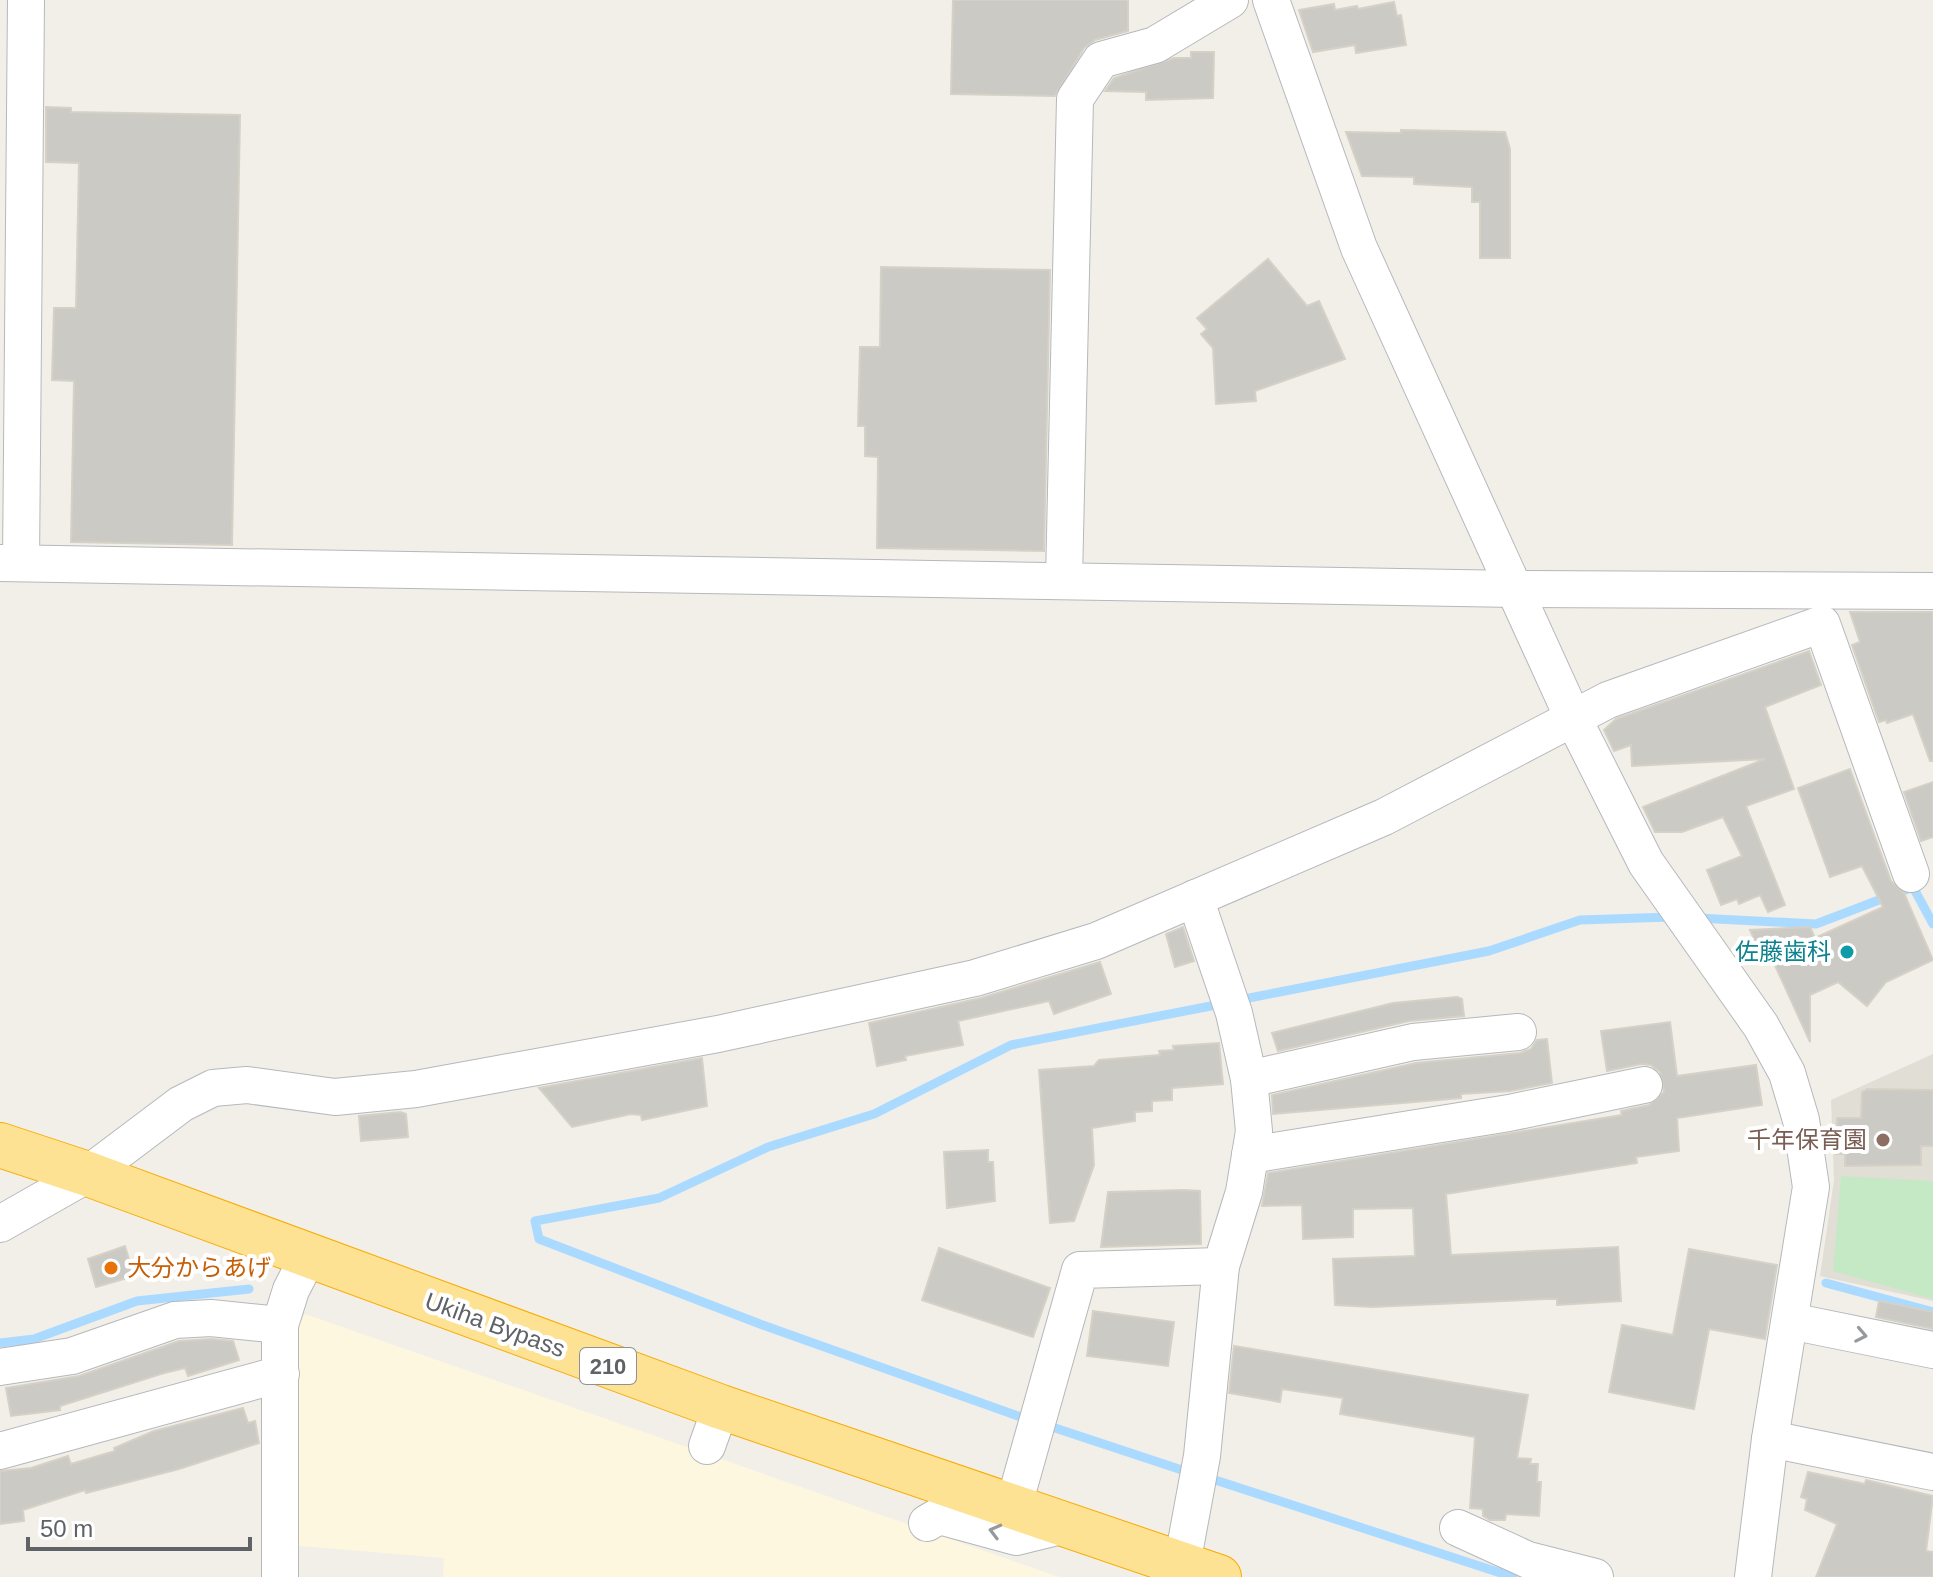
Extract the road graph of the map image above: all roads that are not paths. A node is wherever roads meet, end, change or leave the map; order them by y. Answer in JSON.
{"nodes":[{"id":1,"x":26,"y":0,"type":"edge"},
{"id":2,"x":1230,"y":0,"type":"edge"},
{"id":3,"x":1271,"y":0,"type":"edge"},
{"id":4,"x":11,"y":563,"type":"edge"},
{"id":5,"x":1064,"y":579,"type":"junction"},
{"id":6,"x":1516,"y":589,"type":"junction"},
{"id":7,"x":1933,"y":591,"type":"edge"},
{"id":8,"x":1573,"y":718,"type":"junction"},
{"id":9,"x":1911,"y":874,"type":"dead end"},
{"id":10,"x":1195,"y":898,"type":"junction"},
{"id":11,"x":1518,"y":1032,"type":"dead end"},
{"id":12,"x":1249,"y":1079,"type":"junction"},
{"id":13,"x":1644,"y":1085,"type":"dead end"},
{"id":14,"x":0,"y":1145,"type":"edge"},
{"id":15,"x":1250,"y":1155,"type":"junction"},
{"id":16,"x":88,"y":1174,"type":"junction"},
{"id":17,"x":0,"y":1224,"type":"edge"},
{"id":18,"x":308,"y":1257,"type":"junction"},
{"id":19,"x":1221,"y":1266,"type":"junction"},
{"id":20,"x":1790,"y":1321,"type":"junction"},
{"id":21,"x":280,"y":1325,"type":"junction"},
{"id":22,"x":1933,"y":1350,"type":"edge"},
{"id":23,"x":0,"y":1367,"type":"edge"},
{"id":24,"x":281,"y":1374,"type":"junction"},
{"id":25,"x":1770,"y":1439,"type":"junction"},
{"id":26,"x":0,"y":1451,"type":"edge"},
{"id":27,"x":1933,"y":1472,"type":"edge"},
{"id":28,"x":1013,"y":1508,"type":"junction"},
{"id":29,"x":927,"y":1523,"type":"dead end"},
{"id":30,"x":1065,"y":1525,"type":"junction"},
{"id":31,"x":1458,"y":1528,"type":"dead end"},
{"id":32,"x":1199,"y":1572,"type":"edge"},
{"id":33,"x":280,"y":1577,"type":"edge"},
{"id":34,"x":1595,"y":1577,"type":"edge"},
{"id":35,"x":1753,"y":1577,"type":"edge"}],
"edges":[{"from":1,"to":4,"type":"street"},
{"from":2,"to":5,"type":"street"},
{"from":3,"to":6,"type":"street"},
{"from":4,"to":5,"type":"street"},
{"from":5,"to":6,"type":"street"},
{"from":6,"to":7,"type":"street"},
{"from":6,"to":8,"type":"street"},
{"from":8,"to":9,"type":"street"},
{"from":8,"to":10,"type":"street"},
{"from":8,"to":20,"type":"street"},
{"from":10,"to":12,"type":"street"},
{"from":10,"to":16,"type":"street"},
{"from":11,"to":12,"type":"street"},
{"from":12,"to":15,"type":"street"},
{"from":13,"to":15,"type":"street"},
{"from":14,"to":16,"type":"highway","name":"Ukiha Bypass","number":"210"},
{"from":15,"to":19,"type":"street"},
{"from":16,"to":17,"type":"street"},
{"from":16,"to":18,"type":"highway","name":"Ukiha Bypass","number":"210"},
{"from":18,"to":21,"type":"street"},
{"from":18,"to":28,"type":"highway","name":"Ukiha Bypass","number":"210"},
{"from":19,"to":28,"type":"street"},
{"from":19,"to":32,"type":"street"},
{"from":20,"to":22,"type":"street","one_way":true},
{"from":20,"to":25,"type":"street"},
{"from":21,"to":23,"type":"street"},
{"from":21,"to":24,"type":"street"},
{"from":24,"to":26,"type":"street"},
{"from":24,"to":33,"type":"street"},
{"from":25,"to":27,"type":"street"},
{"from":25,"to":35,"type":"street"},
{"from":28,"to":30,"type":"highway","name":"Ukiha Bypass","number":"210"},
{"from":30,"to":29,"type":"street","one_way":true},
{"from":30,"to":32,"type":"highway","name":"Ukiha Bypass","number":"210"},
{"from":31,"to":34,"type":"street"}]}
